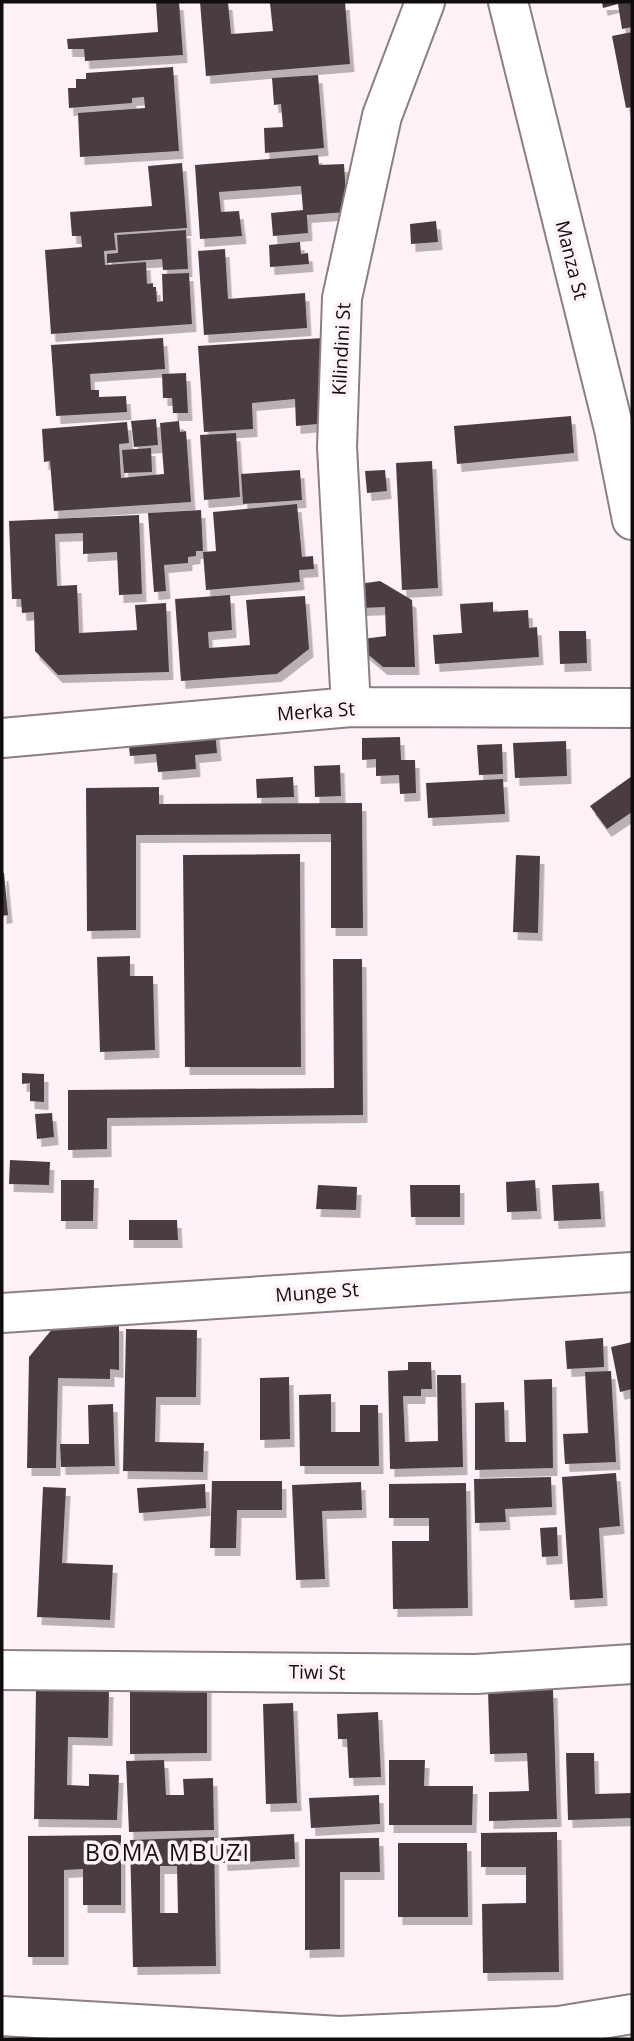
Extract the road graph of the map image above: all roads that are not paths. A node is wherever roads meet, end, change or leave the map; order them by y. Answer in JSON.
{"nodes":[{"id":1,"x":425,"y":2,"type":"edge"},
{"id":2,"x":508,"y":2,"type":"edge"},
{"id":3,"x":623,"y":427,"type":"edge"},
{"id":4,"x":632,"y":520,"type":"edge"},
{"id":5,"x":351,"y":707,"type":"junction"},
{"id":6,"x":632,"y":708,"type":"edge"},
{"id":7,"x":2,"y":738,"type":"edge"},
{"id":8,"x":632,"y":1272,"type":"edge"},
{"id":9,"x":2,"y":1313,"type":"edge"},
{"id":10,"x":632,"y":1664,"type":"edge"},
{"id":11,"x":2,"y":1670,"type":"edge"},
{"id":12,"x":632,"y":2014,"type":"edge"},
{"id":13,"x":2,"y":2016,"type":"edge"},
{"id":14,"x":340,"y":2038,"type":"edge"}],
"edges":[{"from":1,"to":5,"type":"street","name":"Kilindini St"},
{"from":2,"to":3,"type":"street","name":"Manza St"},
{"from":3,"to":4,"type":"street","name":"Manza St"},
{"from":5,"to":6,"type":"street","name":"Merka St"},
{"from":5,"to":7,"type":"street","name":"Merka St"},
{"from":8,"to":9,"type":"street","name":"Munge St"},
{"from":10,"to":11,"type":"street","name":"Tiwi St"},
{"from":12,"to":14,"type":"street"},
{"from":13,"to":14,"type":"street"}]}
